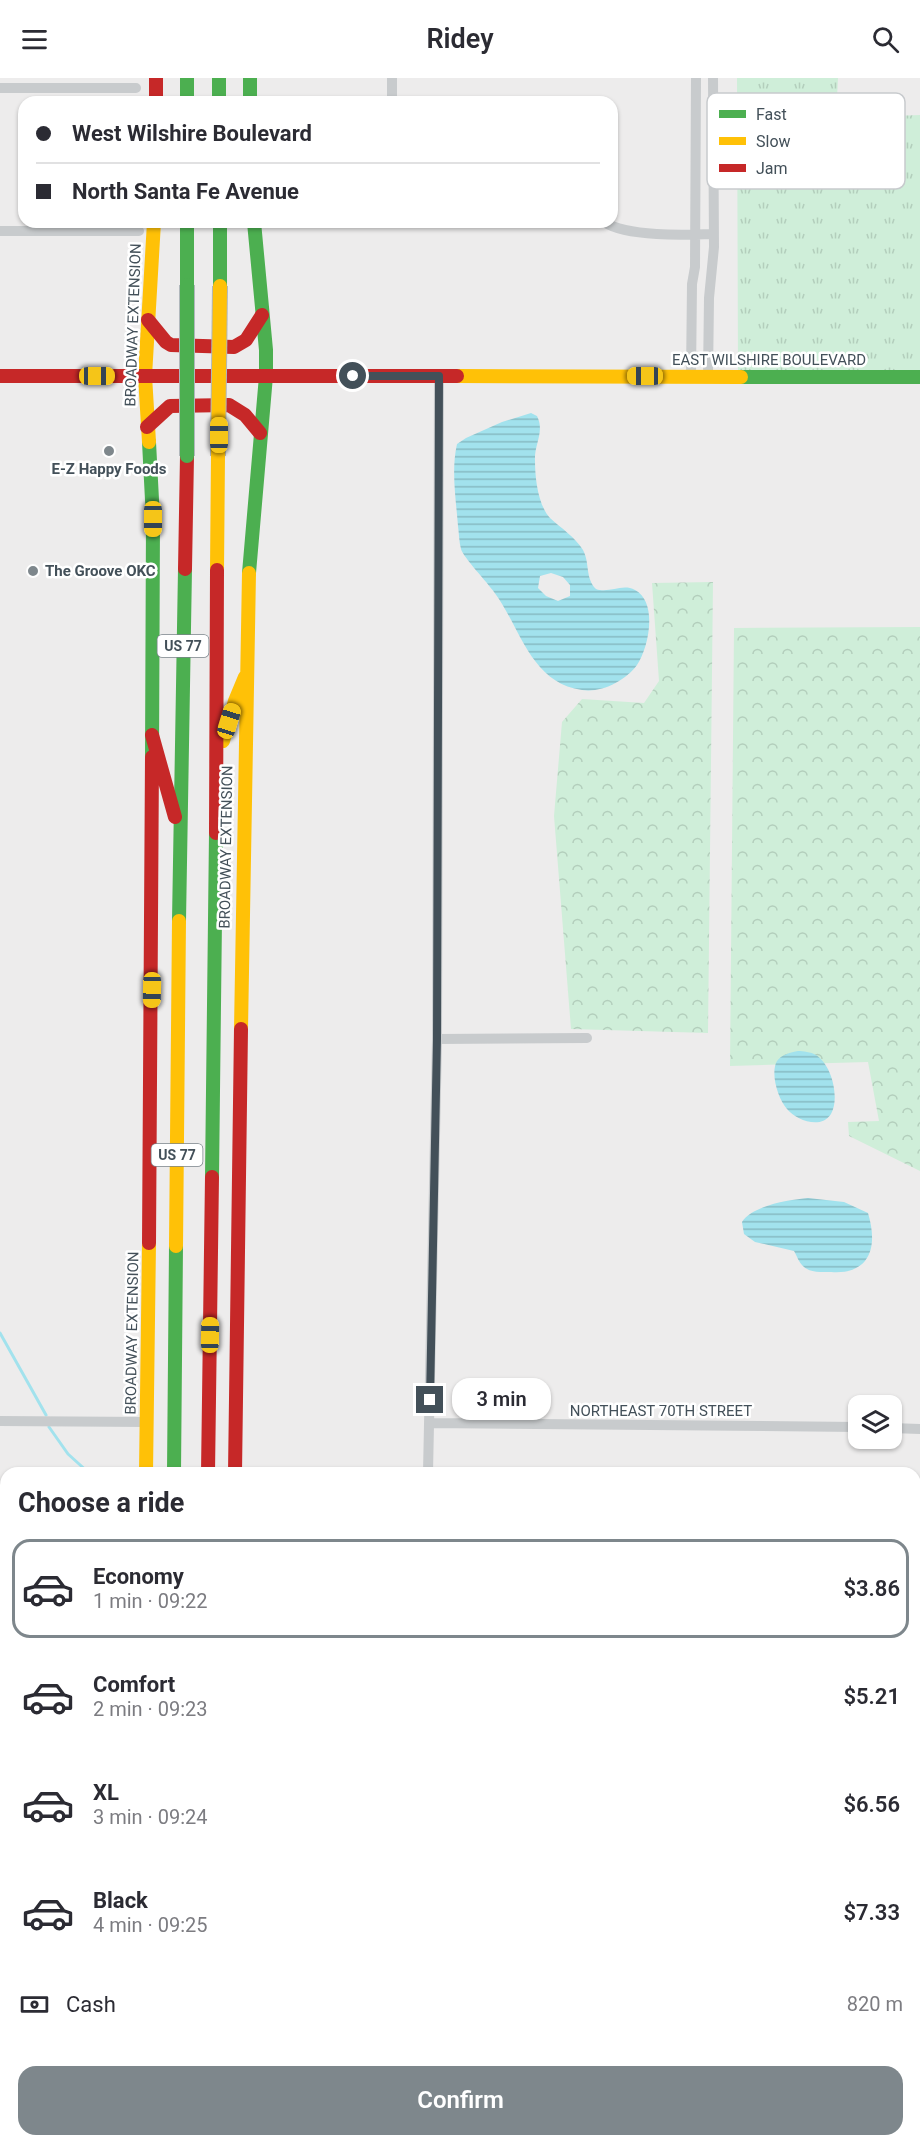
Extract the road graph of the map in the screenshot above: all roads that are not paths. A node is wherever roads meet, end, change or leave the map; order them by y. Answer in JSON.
{"nodes":[{"id":1,"x":156,"y":78,"type":"edge"},
{"id":2,"x":187,"y":78,"type":"edge"},
{"id":3,"x":219,"y":78,"type":"edge"},
{"id":4,"x":250,"y":78,"type":"edge"},
{"id":5,"x":392,"y":78,"type":"edge"},
{"id":6,"x":696,"y":78,"type":"edge"},
{"id":7,"x":0,"y":88,"type":"edge"},
{"id":8,"x":136,"y":88,"type":"dead end"},
{"id":9,"x":156,"y":96,"type":"edge"},
{"id":10,"x":187,"y":96,"type":"edge"},
{"id":11,"x":219,"y":96,"type":"edge"},
{"id":12,"x":250,"y":96,"type":"edge"},
{"id":13,"x":392,"y":96,"type":"edge"},
{"id":14,"x":713,"y":189,"type":"edge"},
{"id":15,"x":154,"y":228,"type":"edge"},
{"id":16,"x":187,"y":228,"type":"edge"},
{"id":17,"x":220,"y":228,"type":"edge"},
{"id":18,"x":255,"y":228,"type":"edge"},
{"id":19,"x":615,"y":228,"type":"edge"},
{"id":20,"x":0,"y":231,"type":"edge"},
{"id":21,"x":139,"y":231,"type":"dead end"},
{"id":22,"x":694,"y":234,"type":"junction"},
{"id":23,"x":713,"y":234,"type":"junction"},
{"id":24,"x":262,"y":315,"type":"junction"},
{"id":25,"x":148,"y":320,"type":"junction"},
{"id":26,"x":0,"y":376,"type":"edge"},
{"id":27,"x":145,"y":376,"type":"junction"},
{"id":28,"x":266,"y":376,"type":"junction"},
{"id":29,"x":439,"y":376,"type":"junction"},
{"id":30,"x":691,"y":376,"type":"junction"},
{"id":31,"x":708,"y":376,"type":"junction"},
{"id":32,"x":920,"y":377,"type":"edge"},
{"id":33,"x":147,"y":427,"type":"junction"},
{"id":34,"x":260,"y":433,"type":"junction"},
{"id":35,"x":245,"y":677,"type":"junction"},
{"id":36,"x":152,"y":735,"type":"junction"},
{"id":37,"x":217,"y":760,"type":"junction"},
{"id":38,"x":180,"y":837,"type":"junction"},
{"id":39,"x":587,"y":1038,"type":"dead end"},
{"id":40,"x":437,"y":1039,"type":"junction"},
{"id":41,"x":0,"y":1421,"type":"edge"},
{"id":42,"x":147,"y":1422,"type":"junction"},
{"id":43,"x":429,"y":1424,"type":"junction"},
{"id":44,"x":848,"y":1427,"type":"edge"},
{"id":45,"x":902,"y":1428,"type":"edge"},
{"id":46,"x":920,"y":1429,"type":"edge"},
{"id":47,"x":146,"y":1467,"type":"edge"},
{"id":48,"x":174,"y":1467,"type":"edge"},
{"id":49,"x":208,"y":1467,"type":"edge"},
{"id":50,"x":234,"y":1467,"type":"edge"},
{"id":51,"x":428,"y":1467,"type":"edge"}],
"edges":[{"from":1,"to":9,"type":"main road"},
{"from":2,"to":10,"type":"main road"},
{"from":3,"to":11,"type":"main road"},
{"from":4,"to":12,"type":"main road"},
{"from":5,"to":13,"type":"street"},
{"from":6,"to":22,"type":"street"},
{"from":7,"to":8,"type":"street"},
{"from":14,"to":23,"type":"street"},
{"from":15,"to":25,"type":"main road","name":"BROADWAY EXTENSION"},
{"from":16,"to":38,"type":"main road","number":"US 77","bridge":true},
{"from":17,"to":37,"type":"main road","name":"BROADWAY EXTENSION","number":"US 77","bridge":true},
{"from":18,"to":24,"type":"main road","name":"BROADWAY EXTENSION"},
{"from":19,"to":22,"type":"street"},
{"from":20,"to":21,"type":"street"},
{"from":22,"to":23,"type":"street"},
{"from":22,"to":30,"type":"street"},
{"from":23,"to":31,"type":"street"},
{"from":24,"to":25,"type":"main road"},
{"from":24,"to":28,"type":"main road","name":"BROADWAY EXTENSION"},
{"from":25,"to":27,"type":"main road","name":"BROADWAY EXTENSION"},
{"from":26,"to":27,"type":"main road","name":"EAST WILSHIRE BOULEVARD"},
{"from":27,"to":28,"type":"main road","name":"EAST WILSHIRE BOULEVARD"},
{"from":27,"to":33,"type":"main road","name":"BROADWAY EXTENSION"},
{"from":28,"to":29,"type":"main road","name":"EAST WILSHIRE BOULEVARD"},
{"from":28,"to":34,"type":"main road","name":"BROADWAY EXTENSION"},
{"from":29,"to":30,"type":"main road","name":"EAST WILSHIRE BOULEVARD"},
{"from":29,"to":40,"type":"street"},
{"from":30,"to":31,"type":"main road","name":"EAST WILSHIRE BOULEVARD"},
{"from":31,"to":32,"type":"main road","name":"EAST WILSHIRE BOULEVARD"},
{"from":33,"to":34,"type":"main road"},
{"from":33,"to":36,"type":"main road","name":"BROADWAY EXTENSION"},
{"from":34,"to":35,"type":"main road","name":"BROADWAY EXTENSION"},
{"from":35,"to":37,"type":"main road"},
{"from":35,"to":50,"type":"main road","name":"BROADWAY EXTENSION"},
{"from":36,"to":38,"type":"main road"},
{"from":36,"to":42,"type":"main road","name":"BROADWAY EXTENSION"},
{"from":37,"to":49,"type":"main road","name":"BROADWAY EXTENSION","number":"US 77"},
{"from":38,"to":48,"type":"main road","number":"US 77"},
{"from":39,"to":40,"type":"street"},
{"from":40,"to":43,"type":"street"},
{"from":41,"to":42,"type":"street"},
{"from":42,"to":47,"type":"main road","name":"BROADWAY EXTENSION"},
{"from":43,"to":44,"type":"street","name":"NORTHEAST 70TH STREET"},
{"from":43,"to":51,"type":"street"},
{"from":45,"to":46,"type":"street"}]}
